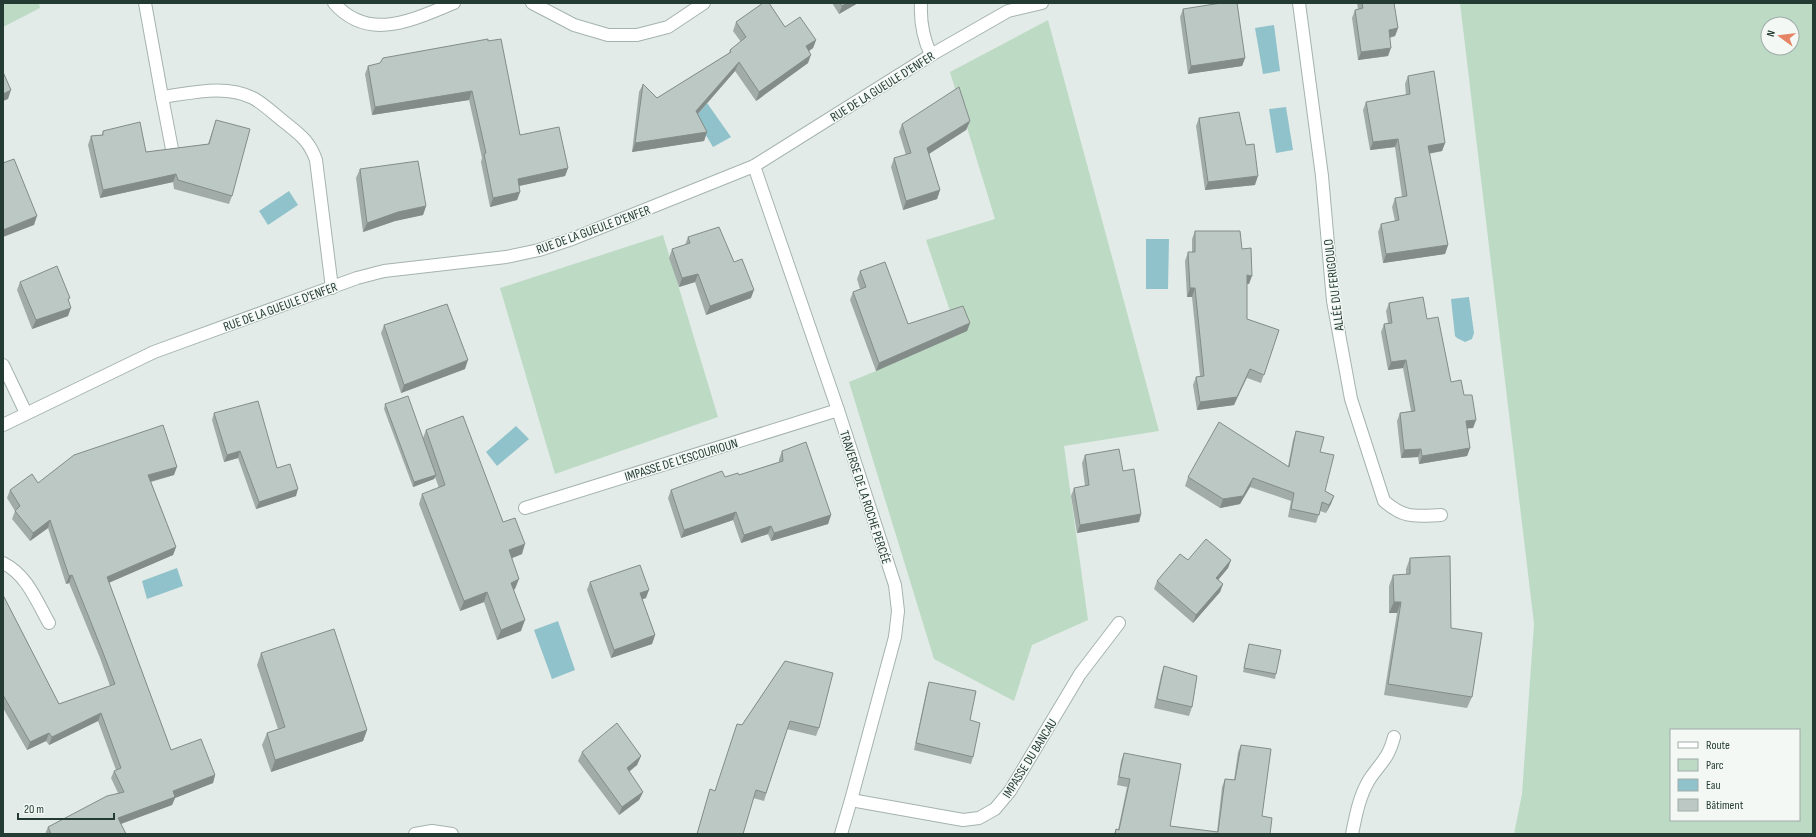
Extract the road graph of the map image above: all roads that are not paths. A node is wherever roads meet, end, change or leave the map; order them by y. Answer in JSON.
{"nodes":[{"id":1,"x":145,"y":3,"type":"edge"},
{"id":2,"x":334,"y":3,"type":"edge"},
{"id":3,"x":454,"y":3,"type":"edge"},
{"id":4,"x":532,"y":3,"type":"edge"},
{"id":5,"x":704,"y":3,"type":"edge"},
{"id":6,"x":921,"y":3,"type":"edge"},
{"id":7,"x":1042,"y":3,"type":"edge"},
{"id":8,"x":1299,"y":3,"type":"edge"},
{"id":9,"x":932,"y":55,"type":"junction"},
{"id":10,"x":162,"y":97,"type":"junction"},
{"id":11,"x":172,"y":148,"type":"edge"},
{"id":12,"x":754,"y":166,"type":"junction"},
{"id":13,"x":332,"y":288,"type":"junction"},
{"id":14,"x":3,"y":365,"type":"edge"},
{"id":15,"x":838,"y":410,"type":"junction"},
{"id":16,"x":26,"y":413,"type":"junction"},
{"id":17,"x":3,"y":425,"type":"edge"},
{"id":18,"x":525,"y":508,"type":"dead end"},
{"id":19,"x":1441,"y":515,"type":"dead end"},
{"id":20,"x":3,"y":563,"type":"edge"},
{"id":21,"x":49,"y":623,"type":"dead end"},
{"id":22,"x":1119,"y":623,"type":"dead end"},
{"id":23,"x":1394,"y":737,"type":"dead end"},
{"id":24,"x":851,"y":800,"type":"junction"},
{"id":25,"x":414,"y":834,"type":"edge"},
{"id":26,"x":452,"y":834,"type":"edge"},
{"id":27,"x":840,"y":834,"type":"edge"},
{"id":28,"x":1352,"y":834,"type":"edge"}],
"edges":[{"from":1,"to":10,"type":"street"},
{"from":2,"to":3,"type":"street"},
{"from":4,"to":5,"type":"street"},
{"from":6,"to":9,"type":"street"},
{"from":7,"to":9,"type":"street","name":"RUE DE LA GUEULE D'ENFER"},
{"from":8,"to":19,"type":"street","name":"ALLÉE DU FERIGOULO"},
{"from":9,"to":12,"type":"street","name":"RUE DE LA GUEULE D'ENFER"},
{"from":10,"to":11,"type":"street"},
{"from":10,"to":13,"type":"street"},
{"from":12,"to":13,"type":"street","name":"RUE DE LA GUEULE D'ENFER"},
{"from":12,"to":15,"type":"street","name":"TRAVERSE DE LA ROCHE PERCÉE"},
{"from":13,"to":16,"type":"street","name":"RUE DE LA GUEULE D'ENFER"},
{"from":14,"to":16,"type":"street"},
{"from":15,"to":18,"type":"street","name":"IMPASSE DE L'ESCOURIOUN"},
{"from":15,"to":24,"type":"street","name":"TRAVERSE DE LA ROCHE PERCÉE"},
{"from":16,"to":17,"type":"street","name":"RUE DE LA GUEULE D'ENFER"},
{"from":20,"to":21,"type":"street"},
{"from":22,"to":24,"type":"street","name":"IMPASSE DU BANCAU"},
{"from":23,"to":28,"type":"street"},
{"from":24,"to":27,"type":"street","name":"TRAVERSE DE LA ROCHE PERCÉE"},
{"from":25,"to":26,"type":"street"}]}
